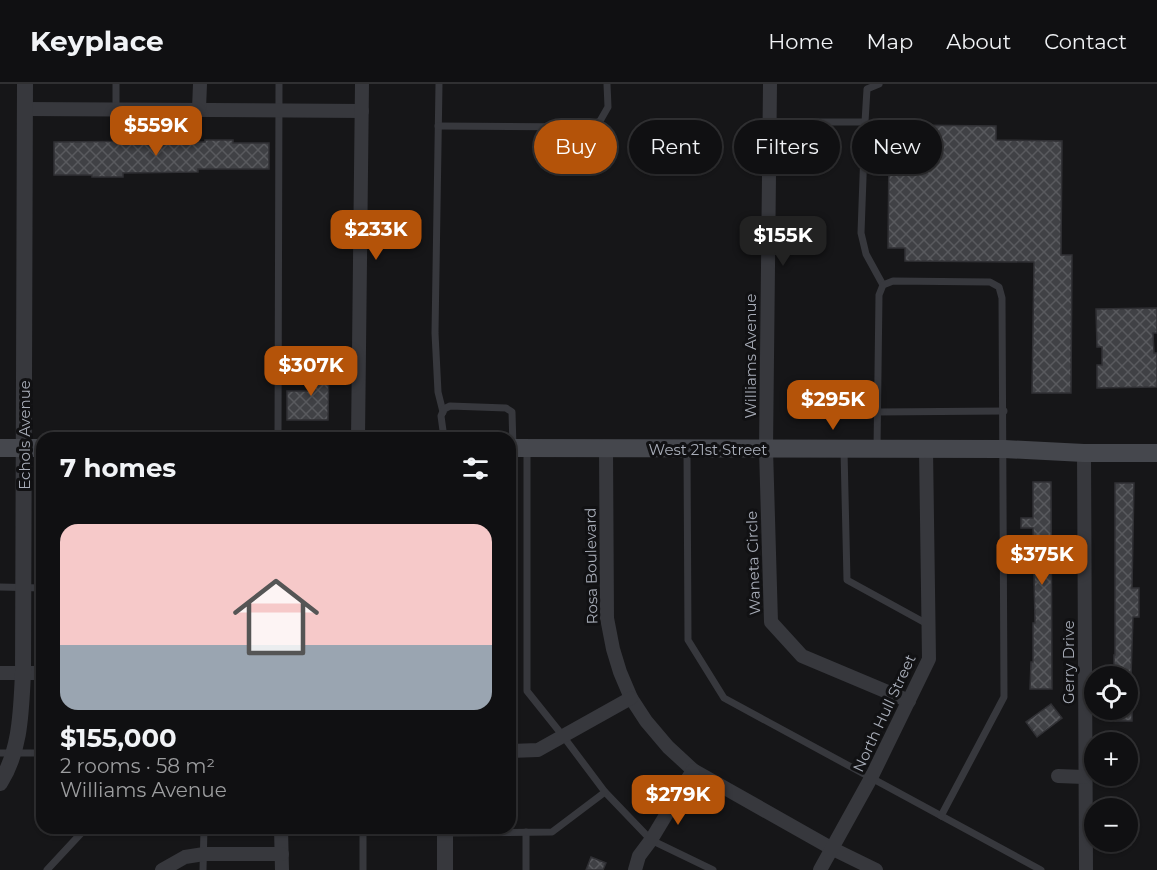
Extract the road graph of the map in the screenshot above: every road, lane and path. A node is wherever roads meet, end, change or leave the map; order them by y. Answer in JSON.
{"nodes":[{"id":1,"x":25,"y":84,"type":"edge"},
{"id":2,"x":116,"y":84,"type":"edge"},
{"id":3,"x":200,"y":84,"type":"edge"},
{"id":4,"x":279,"y":84,"type":"edge"},
{"id":5,"x":362,"y":84,"type":"edge"},
{"id":6,"x":439,"y":84,"type":"edge"},
{"id":7,"x":607,"y":84,"type":"edge"},
{"id":8,"x":770,"y":84,"type":"edge"},
{"id":9,"x":879,"y":84,"type":"edge"},
{"id":10,"x":25,"y":109,"type":"junction"},
{"id":11,"x":199,"y":109,"type":"junction"},
{"id":12,"x":116,"y":110,"type":"junction"},
{"id":13,"x":279,"y":111,"type":"junction"},
{"id":14,"x":362,"y":111,"type":"junction"},
{"id":15,"x":768,"y":120,"type":"edge"},
{"id":16,"x":865,"y":120,"type":"edge"},
{"id":17,"x":438,"y":126,"type":"junction"},
{"id":18,"x":768,"y":174,"type":"edge"},
{"id":19,"x":863,"y":174,"type":"edge"},
{"id":20,"x":883,"y":285,"type":"junction"},
{"id":21,"x":1004,"y":411,"type":"junction"},
{"id":22,"x":443,"y":412,"type":"junction"},
{"id":23,"x":878,"y":412,"type":"junction"},
{"id":24,"x":278,"y":432,"type":"edge"},
{"id":25,"x":358,"y":432,"type":"edge"},
{"id":26,"x":443,"y":432,"type":"edge"},
{"id":27,"x":515,"y":432,"type":"edge"},
{"id":28,"x":0,"y":448,"type":"edge"},
{"id":29,"x":33,"y":448,"type":"edge"},
{"id":30,"x":517,"y":448,"type":"edge"},
{"id":31,"x":606,"y":448,"type":"junction"},
{"id":32,"x":687,"y":449,"type":"junction"},
{"id":33,"x":766,"y":449,"type":"junction"},
{"id":34,"x":844,"y":449,"type":"junction"},
{"id":35,"x":877,"y":449,"type":"junction"},
{"id":36,"x":926,"y":449,"type":"junction"},
{"id":37,"x":1004,"y":449,"type":"junction"},
{"id":38,"x":1084,"y":453,"type":"junction"},
{"id":39,"x":1157,"y":453,"type":"edge"},
{"id":40,"x":0,"y":588,"type":"edge"},
{"id":41,"x":23,"y":588,"type":"junction"},
{"id":42,"x":36,"y":588,"type":"edge"},
{"id":43,"x":929,"y":625,"type":"junction"},
{"id":44,"x":0,"y":673,"type":"edge"},
{"id":45,"x":23,"y":673,"type":"junction"},
{"id":46,"x":36,"y":673,"type":"edge"},
{"id":47,"x":631,"y":698,"type":"junction"},
{"id":48,"x":909,"y":701,"type":"junction"},
{"id":49,"x":1084,"y":732,"type":"edge"},
{"id":50,"x":563,"y":736,"type":"junction"},
{"id":51,"x":516,"y":751,"type":"edge"},
{"id":52,"x":7,"y":753,"type":"edge"},
{"id":53,"x":36,"y":753,"type":"edge"},
{"id":54,"x":693,"y":770,"type":"junction"},
{"id":55,"x":1058,"y":776,"type":"dead end"},
{"id":56,"x":1084,"y":777,"type":"edge"},
{"id":57,"x":872,"y":778,"type":"junction"},
{"id":58,"x":0,"y":783,"type":"edge"},
{"id":59,"x":1084,"y":786,"type":"edge"},
{"id":60,"x":605,"y":792,"type":"junction"},
{"id":61,"x":941,"y":816,"type":"junction"},
{"id":62,"x":516,"y":832,"type":"edge"},
{"id":63,"x":526,"y":832,"type":"junction"},
{"id":64,"x":80,"y":834,"type":"edge"},
{"id":65,"x":204,"y":834,"type":"edge"},
{"id":66,"x":281,"y":834,"type":"edge"},
{"id":67,"x":363,"y":834,"type":"edge"},
{"id":68,"x":445,"y":834,"type":"edge"},
{"id":69,"x":651,"y":840,"type":"junction"},
{"id":70,"x":831,"y":848,"type":"junction"},
{"id":71,"x":204,"y":854,"type":"junction"},
{"id":72,"x":282,"y":854,"type":"junction"},
{"id":73,"x":47,"y":870,"type":"edge"},
{"id":74,"x":162,"y":870,"type":"edge"},
{"id":75,"x":203,"y":870,"type":"edge"},
{"id":76,"x":282,"y":870,"type":"edge"},
{"id":77,"x":363,"y":870,"type":"edge"},
{"id":78,"x":445,"y":870,"type":"edge"},
{"id":79,"x":526,"y":870,"type":"edge"},
{"id":80,"x":635,"y":870,"type":"edge"},
{"id":81,"x":713,"y":870,"type":"edge"},
{"id":82,"x":820,"y":870,"type":"edge"},
{"id":83,"x":876,"y":870,"type":"edge"},
{"id":84,"x":1041,"y":870,"type":"edge"},
{"id":85,"x":1086,"y":870,"type":"edge"}],
"edges":[{"from":1,"to":10,"type":"street","name":"Echols Avenue"},
{"from":2,"to":12,"type":"lane"},
{"from":3,"to":11,"type":"street"},
{"from":4,"to":13,"type":"lane"},
{"from":5,"to":14,"type":"street"},
{"from":6,"to":17,"type":"lane"},
{"from":7,"to":17,"type":"lane"},
{"from":8,"to":15,"type":"street","name":"Williams Avenue"},
{"from":9,"to":16,"type":"lane"},
{"from":10,"to":12,"type":"street"},
{"from":10,"to":29,"type":"street","name":"Echols Avenue"},
{"from":11,"to":12,"type":"street"},
{"from":11,"to":13,"type":"street"},
{"from":13,"to":14,"type":"street"},
{"from":13,"to":24,"type":"lane"},
{"from":14,"to":25,"type":"street"},
{"from":17,"to":22,"type":"lane"},
{"from":18,"to":33,"type":"street","name":"Williams Avenue"},
{"from":19,"to":20,"type":"lane"},
{"from":20,"to":21,"type":"lane"},
{"from":20,"to":23,"type":"lane"},
{"from":21,"to":23,"type":"lane"},
{"from":21,"to":37,"type":"lane"},
{"from":22,"to":26,"type":"lane"},
{"from":22,"to":27,"type":"lane"},
{"from":23,"to":35,"type":"lane"},
{"from":28,"to":29,"type":"main road"},
{"from":29,"to":41,"type":"street","name":"Echols Avenue"},
{"from":30,"to":31,"type":"main road","name":"West 21st Street"},
{"from":30,"to":50,"type":"lane"},
{"from":31,"to":32,"type":"main road","name":"West 21st Street"},
{"from":31,"to":47,"type":"street","name":"Rosa Boulevard"},
{"from":32,"to":33,"type":"main road","name":"West 21st Street"},
{"from":32,"to":57,"type":"lane"},
{"from":33,"to":34,"type":"main road","name":"West 21st Street"},
{"from":33,"to":48,"type":"street","name":"Waneta Circle"},
{"from":34,"to":35,"type":"main road","name":"West 21st Street"},
{"from":34,"to":43,"type":"lane"},
{"from":35,"to":36,"type":"main road","name":"West 21st Street"},
{"from":36,"to":37,"type":"main road","name":"West 21st Street"},
{"from":36,"to":43,"type":"street","name":"North Hull Street"},
{"from":37,"to":38,"type":"main road","name":"West 21st Street"},
{"from":37,"to":61,"type":"lane"},
{"from":38,"to":39,"type":"main road","name":"West 21st Street"},
{"from":38,"to":49,"type":"street","name":"Gerry Drive"},
{"from":40,"to":41,"type":"lane"},
{"from":41,"to":42,"type":"lane"},
{"from":41,"to":45,"type":"street","name":"Echols Avenue"},
{"from":43,"to":48,"type":"street","name":"North Hull Street"},
{"from":44,"to":45,"type":"street"},
{"from":45,"to":46,"type":"street"},
{"from":45,"to":52,"type":"street","name":"Echols Avenue"},
{"from":47,"to":50,"type":"street"},
{"from":47,"to":54,"type":"street","name":"Rosa Boulevard"},
{"from":48,"to":57,"type":"street","name":"North Hull Street"},
{"from":50,"to":51,"type":"street"},
{"from":50,"to":60,"type":"lane"},
{"from":52,"to":53,"type":"lane"},
{"from":52,"to":58,"type":"street","name":"Echols Avenue"},
{"from":54,"to":69,"type":"street"},
{"from":54,"to":70,"type":"street","name":"Rosa Boulevard"},
{"from":55,"to":56,"type":"street"},
{"from":57,"to":61,"type":"lane"},
{"from":57,"to":70,"type":"street","name":"North Hull Street"},
{"from":59,"to":85,"type":"street","name":"Gerry Drive"},
{"from":60,"to":63,"type":"lane"},
{"from":60,"to":69,"type":"lane"},
{"from":61,"to":84,"type":"lane"},
{"from":62,"to":63,"type":"lane"},
{"from":63,"to":79,"type":"lane"},
{"from":64,"to":73,"type":"lane"},
{"from":65,"to":71,"type":"lane"},
{"from":66,"to":72,"type":"street"},
{"from":67,"to":77,"type":"lane"},
{"from":68,"to":78,"type":"street"},
{"from":69,"to":80,"type":"street"},
{"from":69,"to":81,"type":"lane"},
{"from":70,"to":82,"type":"street","name":"North Hull Street"},
{"from":70,"to":83,"type":"street","name":"Rosa Boulevard"},
{"from":71,"to":72,"type":"street"},
{"from":71,"to":74,"type":"street"},
{"from":71,"to":75,"type":"lane"},
{"from":72,"to":76,"type":"street"}]}
